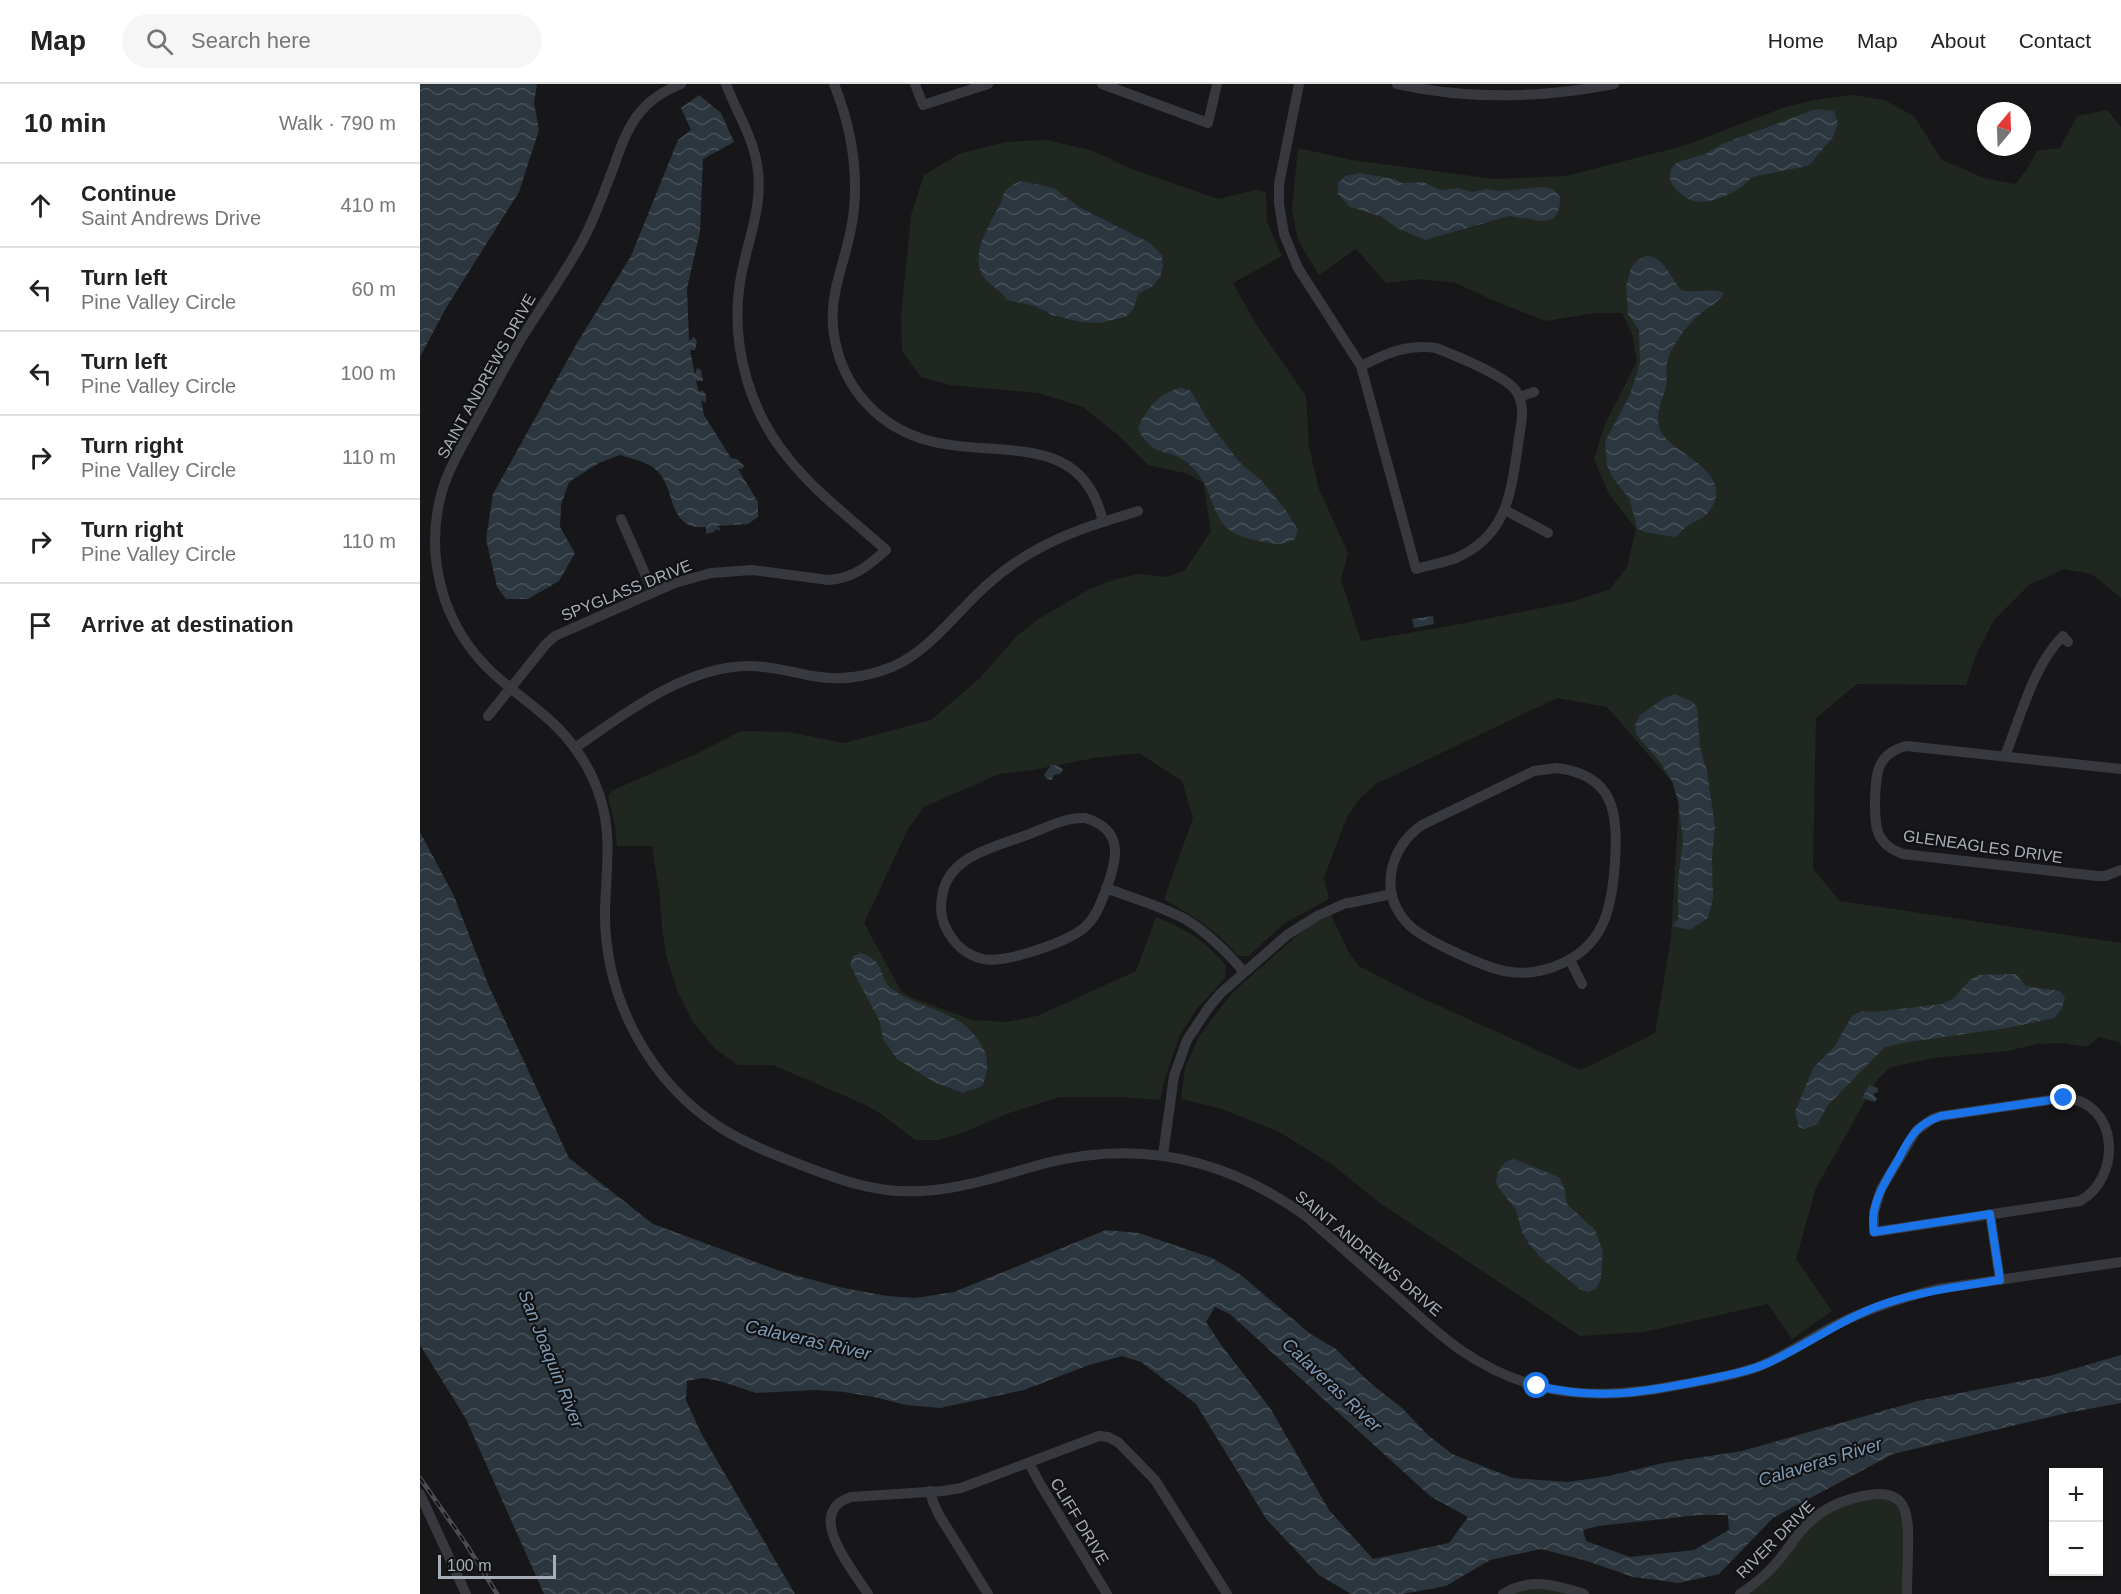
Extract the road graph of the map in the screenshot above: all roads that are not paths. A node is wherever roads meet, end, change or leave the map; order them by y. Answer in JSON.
{"nodes":[{"id":1,"x":681,"y":84,"type":"edge"},
{"id":2,"x":726,"y":84,"type":"edge"},
{"id":3,"x":834,"y":84,"type":"edge"},
{"id":4,"x":915,"y":84,"type":"edge"},
{"id":5,"x":988,"y":84,"type":"edge"},
{"id":6,"x":1102,"y":84,"type":"edge"},
{"id":7,"x":1217,"y":84,"type":"edge"},
{"id":8,"x":1299,"y":84,"type":"edge"},
{"id":9,"x":1397,"y":84,"type":"edge"},
{"id":10,"x":1614,"y":84,"type":"edge"},
{"id":11,"x":1361,"y":366,"type":"junction"},
{"id":12,"x":1534,"y":392,"type":"dead end"},
{"id":13,"x":1519,"y":397,"type":"junction"},
{"id":14,"x":1505,"y":510,"type":"junction"},
{"id":15,"x":1138,"y":511,"type":"dead end"},
{"id":16,"x":621,"y":519,"type":"dead end"},
{"id":17,"x":1103,"y":522,"type":"junction"},
{"id":18,"x":1548,"y":533,"type":"dead end"},
{"id":19,"x":653,"y":592,"type":"junction"},
{"id":20,"x":2068,"y":642,"type":"dead end"},
{"id":21,"x":511,"y":688,"type":"junction"},
{"id":22,"x":488,"y":716,"type":"dead end"},
{"id":23,"x":575,"y":748,"type":"junction"},
{"id":24,"x":2005,"y":756,"type":"junction"},
{"id":25,"x":2121,"y":769,"type":"edge"},
{"id":26,"x":2121,"y":870,"type":"edge"},
{"id":27,"x":1106,"y":888,"type":"junction"},
{"id":28,"x":1392,"y":894,"type":"junction"},
{"id":29,"x":1570,"y":960,"type":"junction"},
{"id":30,"x":1244,"y":972,"type":"junction"},
{"id":31,"x":1582,"y":984,"type":"dead end"},
{"id":32,"x":1162,"y":1155,"type":"junction"},
{"id":33,"x":1990,"y":1214,"type":"junction"},
{"id":34,"x":2121,"y":1262,"type":"edge"},
{"id":35,"x":2000,"y":1280,"type":"junction"},
{"id":36,"x":1029,"y":1463,"type":"junction"},
{"id":37,"x":930,"y":1491,"type":"junction"},
{"id":38,"x":420,"y":1494,"type":"edge"},
{"id":39,"x":466,"y":1594,"type":"edge"},
{"id":40,"x":868,"y":1594,"type":"edge"},
{"id":41,"x":988,"y":1594,"type":"edge"},
{"id":42,"x":1107,"y":1594,"type":"edge"},
{"id":43,"x":1227,"y":1594,"type":"edge"},
{"id":44,"x":1503,"y":1594,"type":"edge"},
{"id":45,"x":1584,"y":1594,"type":"edge"},
{"id":46,"x":1740,"y":1594,"type":"edge"},
{"id":47,"x":1907,"y":1594,"type":"edge"}],
"edges":[{"from":1,"to":21,"type":"street","name":"SAINT ANDREWS DRIVE"},
{"from":2,"to":19,"type":"street","name":"SPYGLASS DRIVE"},
{"from":3,"to":17,"type":"street"},
{"from":4,"to":5,"type":"street"},
{"from":6,"to":7,"type":"street"},
{"from":8,"to":11,"type":"street"},
{"from":9,"to":10,"type":"street"},
{"from":11,"to":13,"type":"street"},
{"from":11,"to":14,"type":"street"},
{"from":12,"to":13,"type":"street"},
{"from":13,"to":14,"type":"street"},
{"from":14,"to":18,"type":"street"},
{"from":15,"to":17,"type":"street"},
{"from":16,"to":19,"type":"street"},
{"from":17,"to":23,"type":"street"},
{"from":19,"to":21,"type":"street","name":"SPYGLASS DRIVE"},
{"from":20,"to":24,"type":"street"},
{"from":21,"to":22,"type":"street","name":"SPYGLASS DRIVE"},
{"from":21,"to":23,"type":"street","name":"SAINT ANDREWS DRIVE"},
{"from":23,"to":32,"type":"street","name":"SAINT ANDREWS DRIVE"},
{"from":24,"to":25,"type":"street","name":"GLENEAGLES DRIVE"},
{"from":24,"to":26,"type":"street","name":"GLENEAGLES DRIVE"},
{"from":27,"to":27,"type":"street"},
{"from":27,"to":30,"type":"street"},
{"from":28,"to":29,"type":"street"},
{"from":28,"to":29,"type":"street"},
{"from":28,"to":30,"type":"street"},
{"from":29,"to":31,"type":"street"},
{"from":30,"to":32,"type":"street"},
{"from":32,"to":35,"type":"street","name":"SAINT ANDREWS DRIVE"},
{"from":33,"to":33,"type":"street"},
{"from":33,"to":35,"type":"street"},
{"from":34,"to":35,"type":"street","name":"SAINT ANDREWS DRIVE"},
{"from":36,"to":37,"type":"street"},
{"from":36,"to":42,"type":"street","name":"CLIFF DRIVE"},
{"from":36,"to":43,"type":"street"},
{"from":37,"to":40,"type":"street"},
{"from":37,"to":41,"type":"street"},
{"from":38,"to":39,"type":"street"},
{"from":44,"to":45,"type":"street"},
{"from":46,"to":47,"type":"street","name":"RIVER DRIVE"}]}
